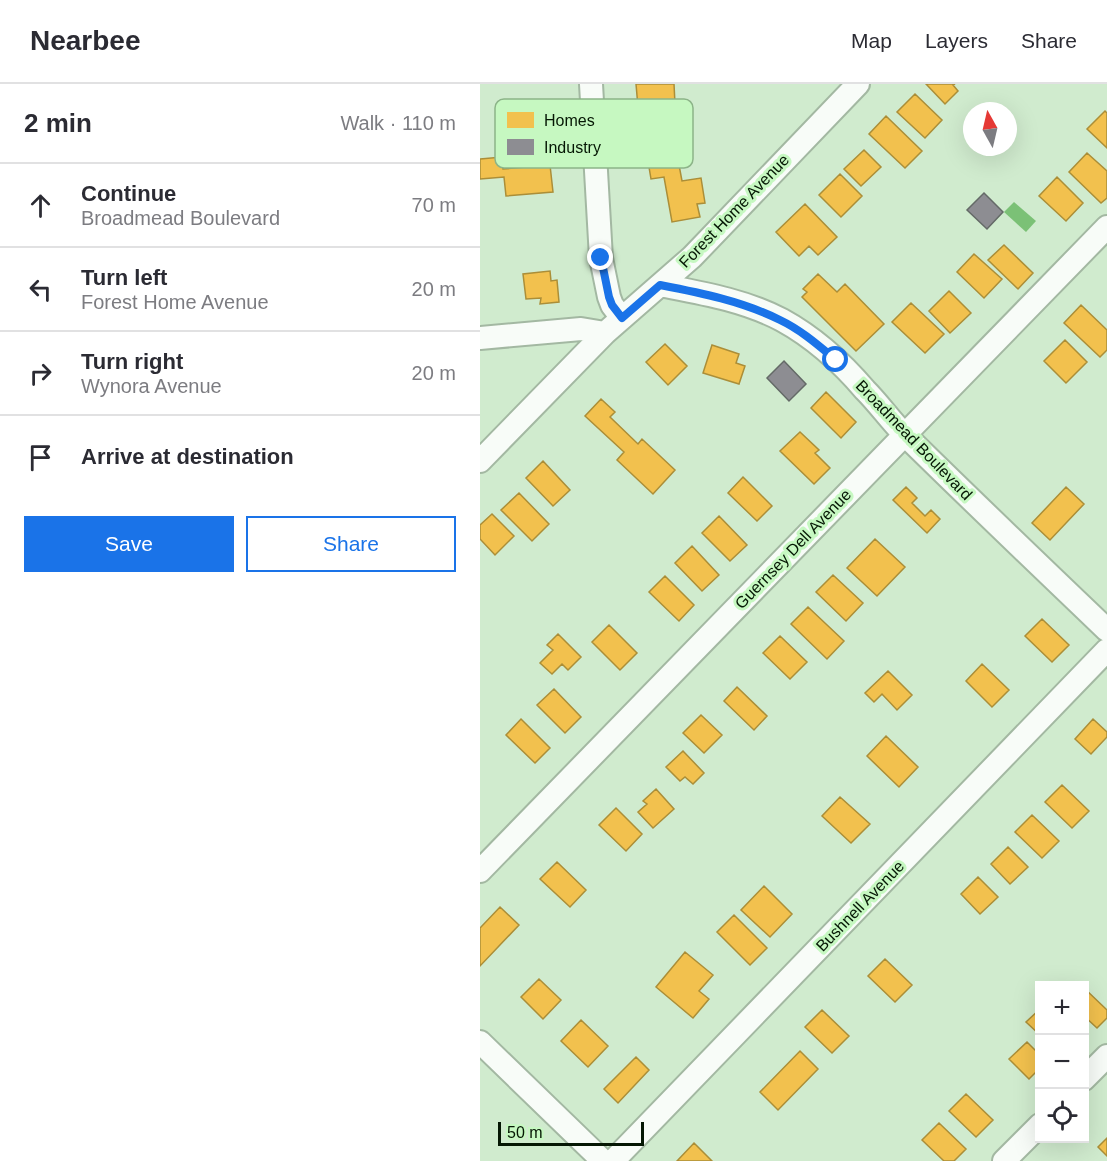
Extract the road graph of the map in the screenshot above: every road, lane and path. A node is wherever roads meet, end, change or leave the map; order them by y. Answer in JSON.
{"nodes":[{"id":1,"x":591,"y":84,"type":"edge"},
{"id":2,"x":858,"y":84,"type":"edge"},
{"id":3,"x":592,"y":99,"type":"edge"},
{"id":4,"x":596,"y":168,"type":"edge"},
{"id":5,"x":1107,"y":227,"type":"edge"},
{"id":6,"x":660,"y":285,"type":"junction"},
{"id":7,"x":622,"y":318,"type":"junction"},
{"id":8,"x":605,"y":333,"type":"junction"},
{"id":9,"x":480,"y":338,"type":"edge"},
{"id":10,"x":905,"y":435,"type":"junction"},
{"id":11,"x":480,"y":461,"type":"edge"},
{"id":12,"x":1107,"y":630,"type":"edge"},
{"id":13,"x":1107,"y":650,"type":"edge"},
{"id":14,"x":480,"y":871,"type":"edge"},
{"id":15,"x":480,"y":1042,"type":"edge"},
{"id":16,"x":1107,"y":1056,"type":"edge"},
{"id":17,"x":1089,"y":1074,"type":"edge"},
{"id":18,"x":1035,"y":1130,"type":"edge"},
{"id":19,"x":603,"y":1161,"type":"edge"},
{"id":20,"x":613,"y":1161,"type":"edge"},
{"id":21,"x":1004,"y":1161,"type":"edge"}],
"edges":[{"from":1,"to":3,"type":"street"},
{"from":2,"to":6,"type":"street","name":"Forest Home Avenue"},
{"from":4,"to":7,"type":"street"},
{"from":5,"to":10,"type":"street","name":"Guernsey Dell Avenue"},
{"from":6,"to":7,"type":"street","name":"Forest Home Avenue"},
{"from":6,"to":10,"type":"street","name":"Broadmead Boulevard"},
{"from":7,"to":8,"type":"street","name":"Forest Home Avenue"},
{"from":8,"to":9,"type":"street"},
{"from":8,"to":11,"type":"street","name":"Forest Home Avenue"},
{"from":10,"to":12,"type":"street","name":"Broadmead Boulevard"},
{"from":10,"to":14,"type":"street","name":"Guernsey Dell Avenue"},
{"from":13,"to":20,"type":"street","name":"Bushnell Avenue"},
{"from":15,"to":19,"type":"street"},
{"from":16,"to":17,"type":"street"},
{"from":18,"to":21,"type":"street"}]}
